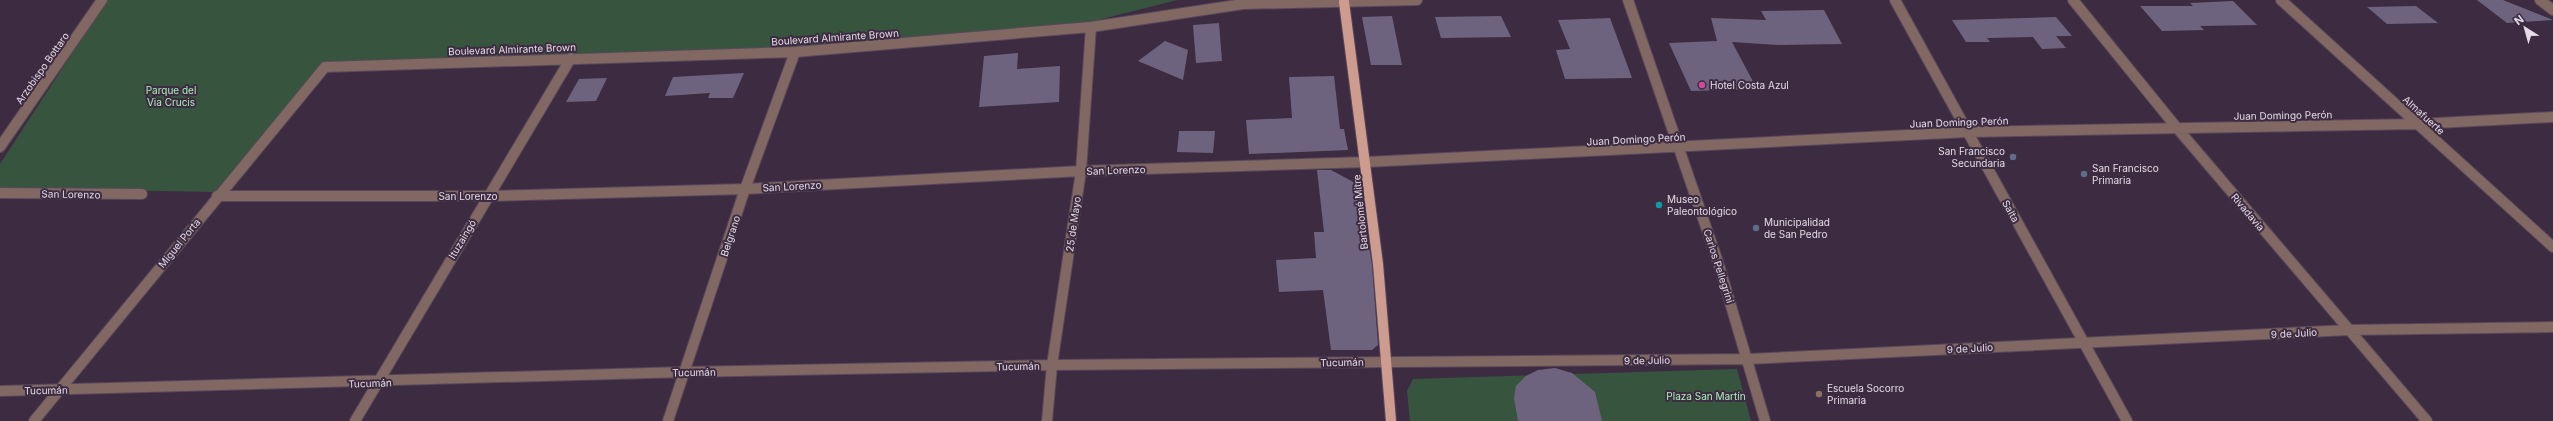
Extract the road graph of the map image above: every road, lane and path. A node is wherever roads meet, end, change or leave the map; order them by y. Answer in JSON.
{"nodes":[{"id":1,"x":102,"y":0,"type":"edge"},
{"id":2,"x":1416,"y":0,"type":"edge"},
{"id":3,"x":1628,"y":0,"type":"edge"},
{"id":4,"x":1895,"y":0,"type":"edge"},
{"id":5,"x":2073,"y":0,"type":"edge"},
{"id":6,"x":2281,"y":0,"type":"edge"},
{"id":7,"x":2540,"y":0,"type":"edge"},
{"id":8,"x":1344,"y":2,"type":"junction"},
{"id":9,"x":2553,"y":10,"type":"edge"},
{"id":10,"x":1091,"y":27,"type":"junction"},
{"id":11,"x":795,"y":52,"type":"junction"},
{"id":12,"x":571,"y":58,"type":"junction"},
{"id":13,"x":325,"y":67,"type":"joint"},
{"id":14,"x":2553,"y":117,"type":"edge"},
{"id":15,"x":2418,"y":124,"type":"junction"},
{"id":16,"x":2176,"y":128,"type":"junction"},
{"id":17,"x":1968,"y":132,"type":"junction"},
{"id":18,"x":0,"y":148,"type":"edge"},
{"id":19,"x":1681,"y":148,"type":"junction"},
{"id":20,"x":1367,"y":162,"type":"junction"},
{"id":21,"x":1081,"y":171,"type":"junction"},
{"id":22,"x":745,"y":189,"type":"junction"},
{"id":23,"x":0,"y":193,"type":"edge"},
{"id":24,"x":142,"y":194,"type":"dead end"},
{"id":25,"x":217,"y":196,"type":"junction"},
{"id":26,"x":488,"y":196,"type":"junction"},
{"id":27,"x":2553,"y":247,"type":"edge"},
{"id":28,"x":2553,"y":327,"type":"edge"},
{"id":29,"x":2349,"y":330,"type":"junction"},
{"id":30,"x":2083,"y":343,"type":"junction"},
{"id":31,"x":1749,"y":359,"type":"junction"},
{"id":32,"x":1388,"y":362,"type":"junction"},
{"id":33,"x":1052,"y":365,"type":"junction"},
{"id":34,"x":685,"y":372,"type":"junction"},
{"id":35,"x":378,"y":382,"type":"junction"},
{"id":36,"x":59,"y":390,"type":"junction"},
{"id":37,"x":0,"y":391,"type":"edge"},
{"id":38,"x":34,"y":421,"type":"edge"},
{"id":39,"x":355,"y":421,"type":"edge"},
{"id":40,"x":668,"y":421,"type":"edge"},
{"id":41,"x":1047,"y":421,"type":"edge"},
{"id":42,"x":1391,"y":421,"type":"edge"},
{"id":43,"x":1765,"y":421,"type":"edge"},
{"id":44,"x":2127,"y":421,"type":"edge"},
{"id":45,"x":2427,"y":421,"type":"edge"}],
"edges":[{"from":1,"to":18,"type":"street","name":"Arzobispo Bottaro"},
{"from":2,"to":8,"type":"street","name":"Boulevard Almirante Brown"},
{"from":3,"to":19,"type":"street","name":"Carlos Pellegrini"},
{"from":4,"to":17,"type":"street","name":"Salta"},
{"from":5,"to":16,"type":"street","name":"Rivadavia"},
{"from":6,"to":15,"type":"street","name":"Almafuerte"},
{"from":7,"to":9,"type":"street"},
{"from":8,"to":10,"type":"street","name":"Boulevard Almirante Brown"},
{"from":8,"to":20,"type":"main road","name":"Bartolomé Mitre"},
{"from":10,"to":11,"type":"street","name":"Boulevard Almirante Brown"},
{"from":10,"to":21,"type":"street","name":"25 de Mayo"},
{"from":11,"to":12,"type":"street","name":"Boulevard Almirante Brown"},
{"from":11,"to":22,"type":"street","name":"Belgrano"},
{"from":12,"to":13,"type":"street","name":"Boulevard Almirante Brown"},
{"from":12,"to":26,"type":"street","name":"Ituzaingó"},
{"from":13,"to":25,"type":"street","name":"Miguel Porta"},
{"from":14,"to":15,"type":"street","name":"Juan Domingo Perón"},
{"from":15,"to":16,"type":"street","name":"Juan Domingo Perón"},
{"from":15,"to":27,"type":"street","name":"Almafuerte"},
{"from":16,"to":17,"type":"street","name":"Juan Domingo Perón"},
{"from":16,"to":29,"type":"street","name":"Rivadavia"},
{"from":17,"to":19,"type":"street","name":"Juan Domingo Perón"},
{"from":17,"to":30,"type":"street","name":"Salta"},
{"from":19,"to":20,"type":"street","name":"Juan Domingo Perón"},
{"from":19,"to":31,"type":"street","name":"Carlos Pellegrini"},
{"from":20,"to":21,"type":"street","name":"San Lorenzo"},
{"from":20,"to":32,"type":"main road","name":"Bartolomé Mitre"},
{"from":21,"to":22,"type":"street","name":"San Lorenzo"},
{"from":21,"to":33,"type":"street","name":"25 de Mayo"},
{"from":22,"to":26,"type":"street","name":"San Lorenzo"},
{"from":22,"to":34,"type":"street","name":"Belgrano"},
{"from":23,"to":24,"type":"street","name":"San Lorenzo"},
{"from":25,"to":26,"type":"street","name":"San Lorenzo"},
{"from":25,"to":36,"type":"street","name":"Miguel Porta"},
{"from":26,"to":35,"type":"street","name":"Ituzaingó"},
{"from":28,"to":29,"type":"street","name":"9 de Julio"},
{"from":29,"to":30,"type":"street","name":"9 de Julio"},
{"from":29,"to":45,"type":"street","name":"Rivadavia"},
{"from":30,"to":31,"type":"street","name":"9 de Julio"},
{"from":30,"to":44,"type":"street","name":"Salta"},
{"from":31,"to":32,"type":"street","name":"9 de Julio"},
{"from":31,"to":43,"type":"street","name":"Carlos Pellegrini"},
{"from":32,"to":33,"type":"street","name":"Tucumán"},
{"from":32,"to":42,"type":"main road","name":"Bartolomé Mitre"},
{"from":33,"to":34,"type":"street","name":"Tucumán"},
{"from":33,"to":41,"type":"street","name":"25 de Mayo"},
{"from":34,"to":35,"type":"street","name":"Tucumán"},
{"from":34,"to":40,"type":"street","name":"Belgrano"},
{"from":35,"to":36,"type":"street","name":"Tucumán"},
{"from":35,"to":39,"type":"street","name":"Ituzaingó"},
{"from":36,"to":37,"type":"street","name":"Tucumán"},
{"from":36,"to":38,"type":"street","name":"Miguel Porta"}]}
